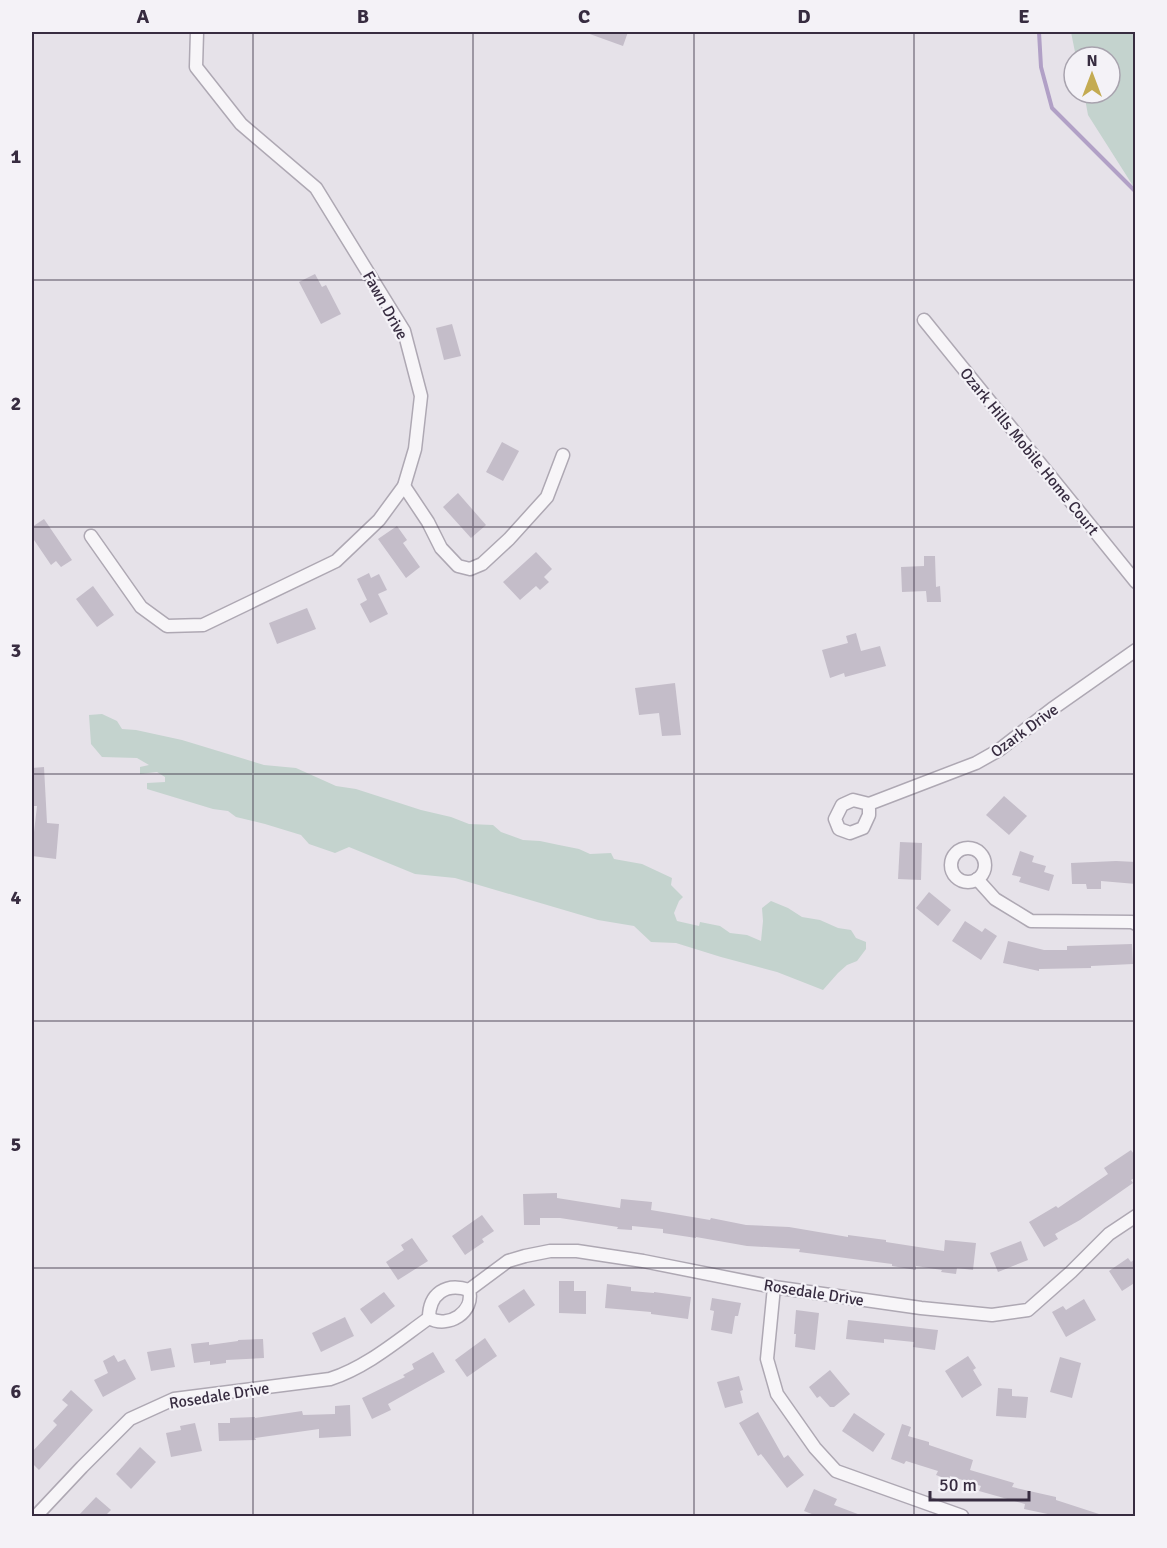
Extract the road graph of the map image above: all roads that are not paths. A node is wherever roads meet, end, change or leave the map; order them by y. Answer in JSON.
{"nodes":[{"id":1,"x":197,"y":32,"type":"edge"},
{"id":2,"x":924,"y":320,"type":"dead end"},
{"id":3,"x":563,"y":455,"type":"dead end"},
{"id":4,"x":404,"y":486,"type":"junction"},
{"id":5,"x":91,"y":536,"type":"dead end"},
{"id":6,"x":1136,"y":582,"type":"edge"},
{"id":7,"x":1136,"y":650,"type":"edge"},
{"id":8,"x":869,"y":804,"type":"dead end"},
{"id":9,"x":977,"y":879,"type":"dead end"},
{"id":10,"x":1136,"y":924,"type":"edge"},
{"id":11,"x":1136,"y":1216,"type":"edge"},
{"id":12,"x":774,"y":1287,"type":"junction"},
{"id":13,"x":469,"y":1290,"type":"junction"},
{"id":14,"x":429,"y":1318,"type":"junction"},
{"id":15,"x":36,"y":1516,"type":"edge"},
{"id":16,"x":962,"y":1516,"type":"edge"}],
"edges":[{"from":1,"to":4,"type":"street","name":"Fawn Drive"},
{"from":2,"to":6,"type":"street","name":"Ozark Hills Mobile Home Court"},
{"from":3,"to":4,"type":"street"},
{"from":4,"to":5,"type":"street","name":"Fawn Drive"},
{"from":7,"to":8,"type":"street","name":"Ozark Drive"},
{"from":9,"to":10,"type":"street"},
{"from":11,"to":12,"type":"street","name":"Rosedale Drive"},
{"from":12,"to":13,"type":"street","name":"Rosedale Drive"},
{"from":12,"to":16,"type":"street"},
{"from":13,"to":14,"type":"street","name":"Rosedale Drive"},
{"from":13,"to":14,"type":"street"},
{"from":14,"to":15,"type":"street","name":"Rosedale Drive"}]}
